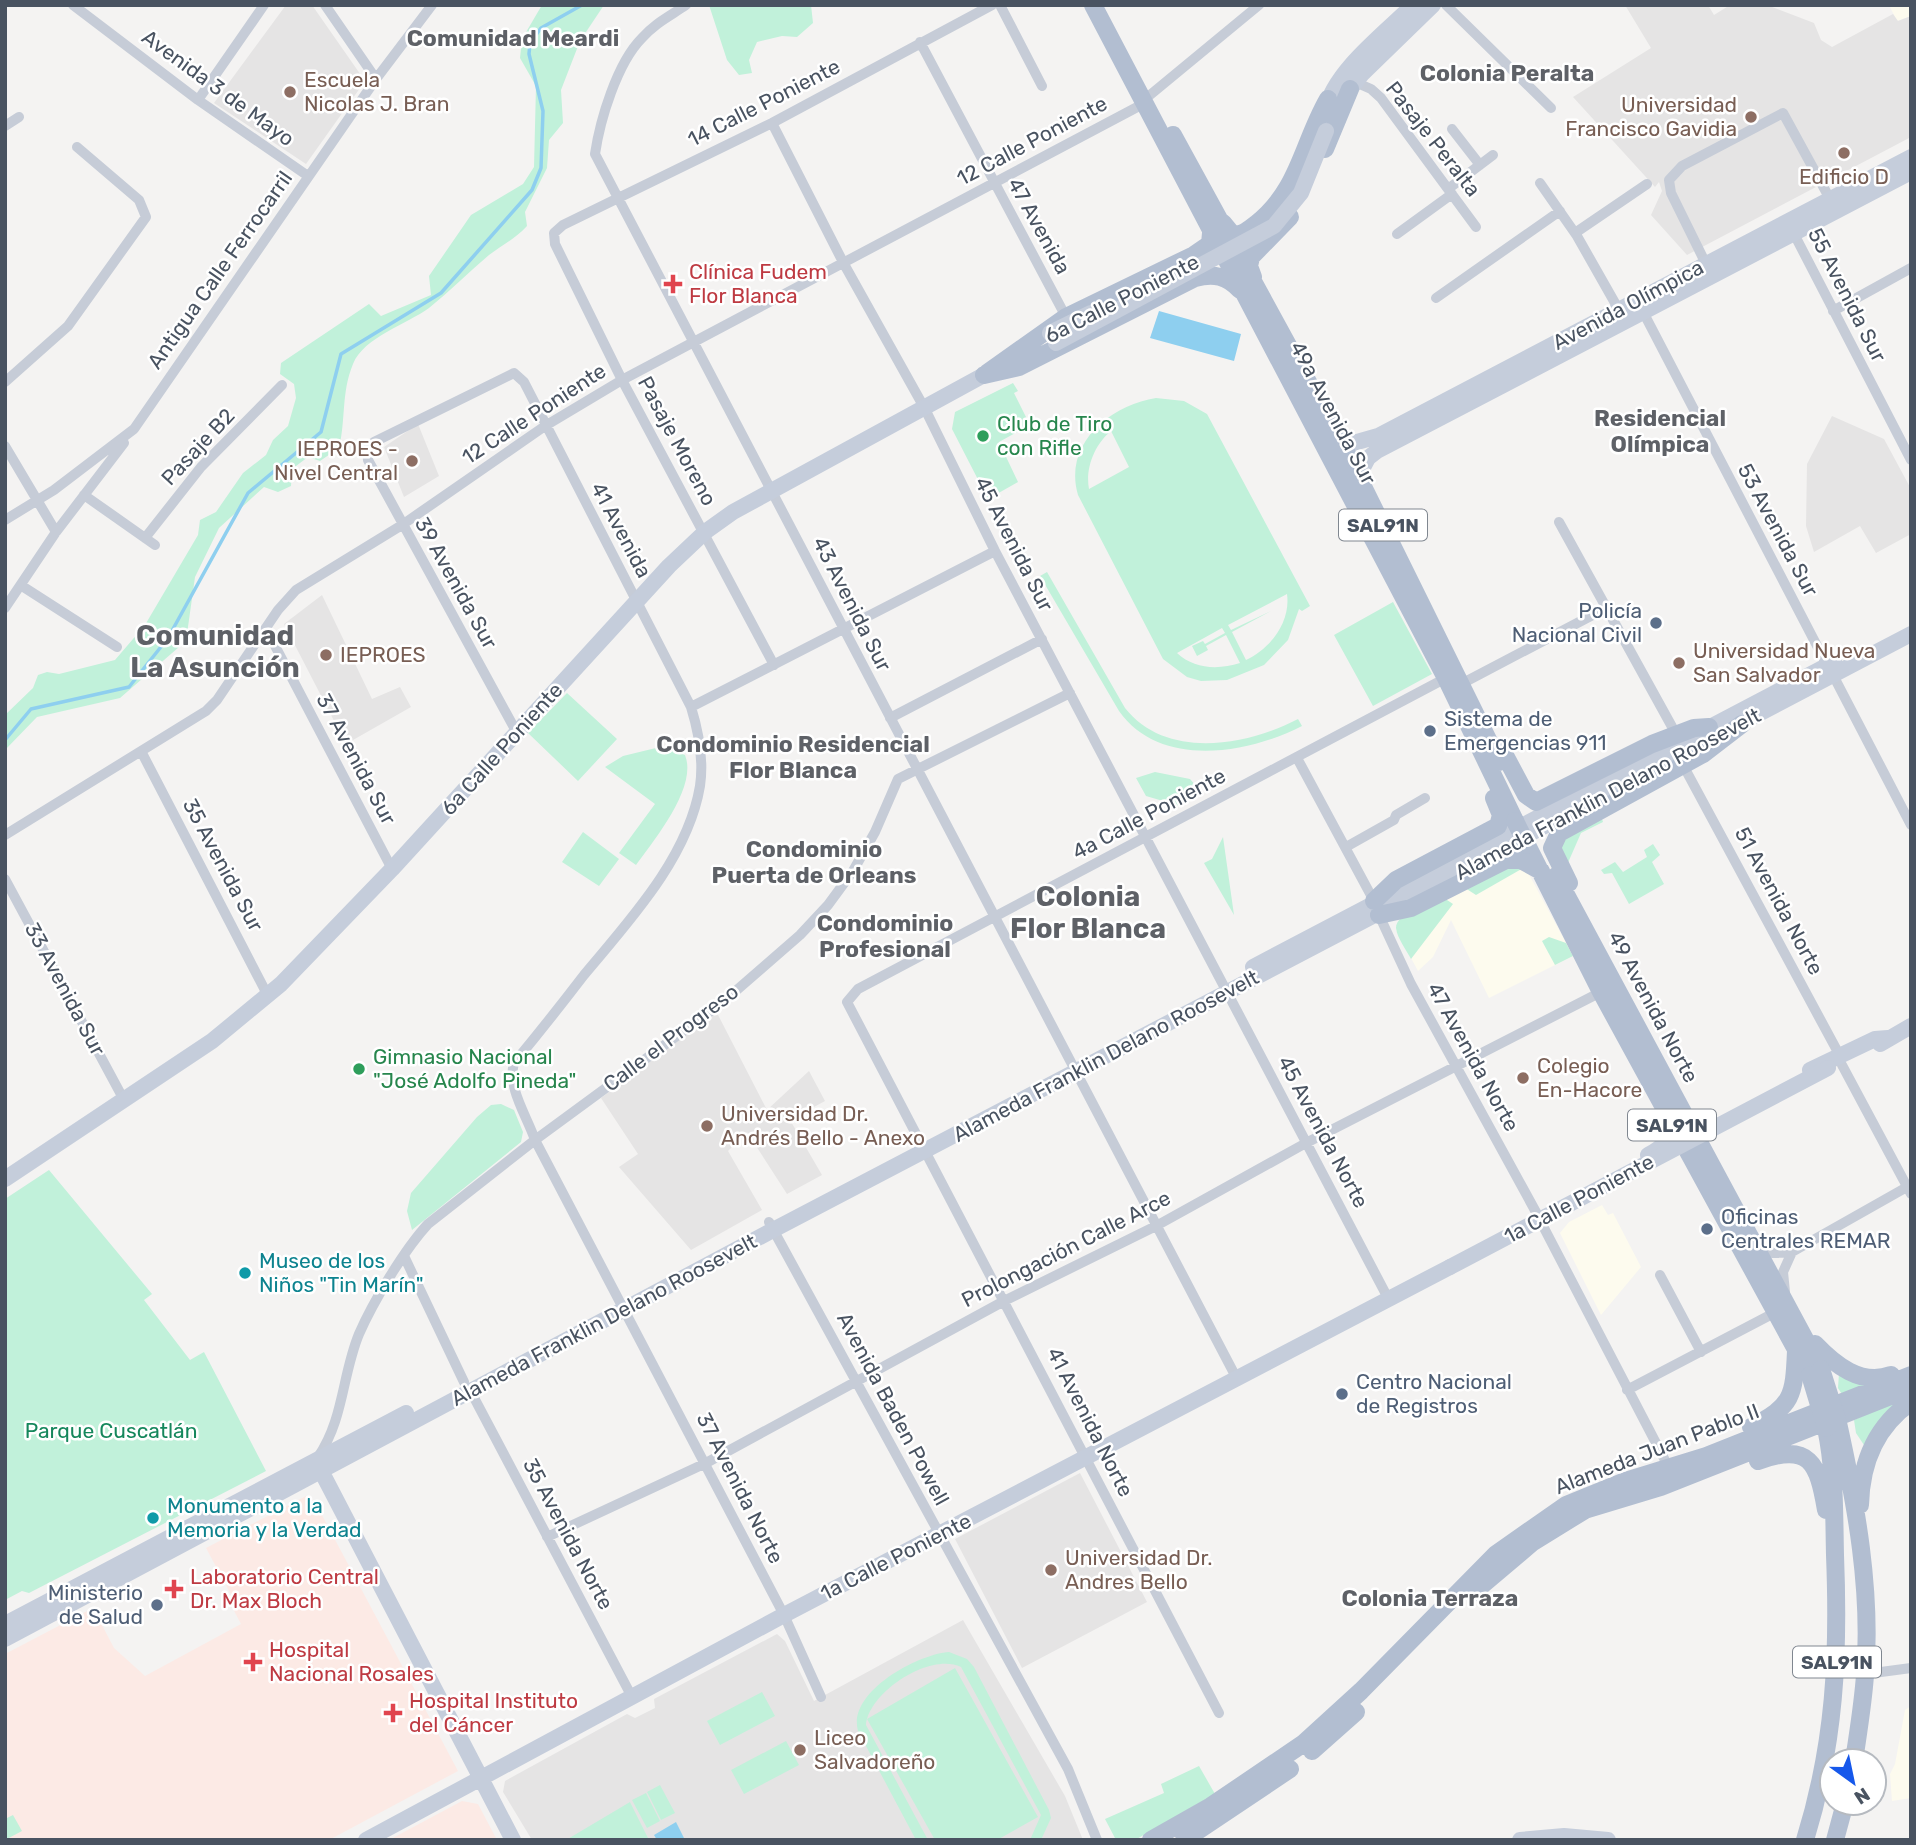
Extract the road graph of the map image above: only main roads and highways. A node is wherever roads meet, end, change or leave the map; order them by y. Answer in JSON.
{"nodes":[{"id":1,"x":1093,"y":5,"type":"edge"},
{"id":2,"x":1104,"y":5,"type":"edge"},
{"id":3,"x":1352,"y":85,"type":"road end"},
{"id":4,"x":1147,"y":99,"type":"junction"},
{"id":5,"x":1328,"y":99,"type":"road end"},
{"id":6,"x":1214,"y":225,"type":"junction"},
{"id":7,"x":1251,"y":228,"type":"junction"},
{"id":8,"x":1258,"y":249,"type":"junction"},
{"id":9,"x":1194,"y":255,"type":"junction"},
{"id":10,"x":1209,"y":274,"type":"junction"},
{"id":11,"x":1252,"y":293,"type":"junction"},
{"id":12,"x":1455,"y":681,"type":"junction"},
{"id":13,"x":1742,"y":724,"type":"road end"},
{"id":14,"x":1709,"y":727,"type":"road end"},
{"id":15,"x":1484,"y":744,"type":"junction"},
{"id":16,"x":1532,"y":842,"type":"junction"},
{"id":17,"x":1541,"y":872,"type":"junction"},
{"id":18,"x":1574,"y":910,"type":"junction"},
{"id":19,"x":1671,"y":1106,"type":"junction"},
{"id":20,"x":1701,"y":1163,"type":"junction"},
{"id":21,"x":1783,"y":1311,"type":"junction"},
{"id":22,"x":1801,"y":1328,"type":"junction"},
{"id":23,"x":1796,"y":1347,"type":"junction"},
{"id":24,"x":1911,"y":1368,"type":"edge"},
{"id":25,"x":1815,"y":1372,"type":"junction"},
{"id":26,"x":1911,"y":1375,"type":"edge"},
{"id":27,"x":1911,"y":1388,"type":"edge"},
{"id":28,"x":1911,"y":1402,"type":"edge"},
{"id":29,"x":1678,"y":1465,"type":"junction"},
{"id":30,"x":1842,"y":1483,"type":"junction"},
{"id":31,"x":1661,"y":1487,"type":"junction"},
{"id":32,"x":1860,"y":1540,"type":"junction"},
{"id":33,"x":1835,"y":1553,"type":"junction"},
{"id":34,"x":1856,"y":1747,"type":"edge"},
{"id":35,"x":1841,"y":1817,"type":"edge"},
{"id":36,"x":1151,"y":1840,"type":"edge"},
{"id":37,"x":1184,"y":1840,"type":"edge"},
{"id":38,"x":1805,"y":1840,"type":"edge"},
{"id":39,"x":1835,"y":1840,"type":"edge"}],
"edges":[{"from":1,"to":4,"type":"main road","name":"49a Avenida Sur","number":"SAL91N"},
{"from":2,"to":4,"type":"main road","name":"49a Avenida Sur","number":"SAL91N"},
{"from":3,"to":8,"type":"main road"},
{"from":4,"to":6,"type":"main road","name":"49a Avenida Sur","number":"SAL91N"},
{"from":5,"to":7,"type":"main road"},
{"from":6,"to":7,"type":"main road"},
{"from":6,"to":9,"type":"main road"},
{"from":6,"to":11,"type":"main road","name":"49a Avenida Sur","number":"SAL91N"},
{"from":7,"to":8,"type":"main road"},
{"from":8,"to":11,"type":"main road"},
{"from":9,"to":10,"type":"main road"},
{"from":9,"to":10,"type":"main road"},
{"from":10,"to":11,"type":"main road"},
{"from":11,"to":12,"type":"main road","name":"49a Avenida Sur","number":"SAL91N"},
{"from":11,"to":12,"type":"main road","name":"49a Avenida Sur","number":"SAL91N"},
{"from":12,"to":15,"type":"main road","name":"49a Avenida Sur","number":"SAL91N"},
{"from":13,"to":18,"type":"main road"},
{"from":14,"to":15,"type":"main road"},
{"from":15,"to":16,"type":"main road","name":"49a Avenida Sur","number":"SAL91N"},
{"from":15,"to":17,"type":"main road"},
{"from":16,"to":17,"type":"main road","name":"49 Avenida Norte","number":"SAL91N"},
{"from":16,"to":18,"type":"main road","name":"49 Avenida Norte","number":"SAL91N"},
{"from":17,"to":19,"type":"main road","name":"49 Avenida Norte","number":"SAL91N"},
{"from":18,"to":19,"type":"main road","name":"49 Avenida Norte","number":"SAL91N"},
{"from":19,"to":20,"type":"main road","name":"49 Avenida Norte","number":"SAL91N"},
{"from":20,"to":21,"type":"main road","name":"49 Avenida Norte","number":"SAL91N"},
{"from":20,"to":21,"type":"main road","name":"49 Avenida Norte","number":"SAL91N"},
{"from":21,"to":22,"type":"main road","name":"49 Avenida Norte","number":"SAL91N"},
{"from":21,"to":23,"type":"main road","name":"49 Avenida Norte","number":"SAL91N"},
{"from":22,"to":24,"type":"main road"},
{"from":22,"to":25,"type":"main road","name":"49 Avenida Norte","number":"SAL91N"},
{"from":23,"to":25,"type":"main road","name":"49 Avenida Norte","number":"SAL91N"},
{"from":23,"to":29,"type":"main road"},
{"from":25,"to":30,"type":"main road","name":"49 Avenida Norte","number":"SAL91N","bridge":true},
{"from":26,"to":29,"type":"main road","name":"Alameda Juan Pablo II"},
{"from":27,"to":31,"type":"main road","name":"Alameda Juan Pablo II"},
{"from":28,"to":32,"type":"main road"},
{"from":29,"to":36,"type":"main road","name":"Alameda Juan Pablo II"},
{"from":30,"to":32,"type":"main road","number":"SAL91N"},
{"from":30,"to":33,"type":"main road","number":"SAL91N"},
{"from":31,"to":33,"type":"main road"},
{"from":31,"to":37,"type":"main road","name":"Alameda Juan Pablo II"},
{"from":32,"to":34,"type":"main road","number":"SAL91N"},
{"from":33,"to":38,"type":"main road","number":"SAL91N"},
{"from":35,"to":39,"type":"main road"}]}
